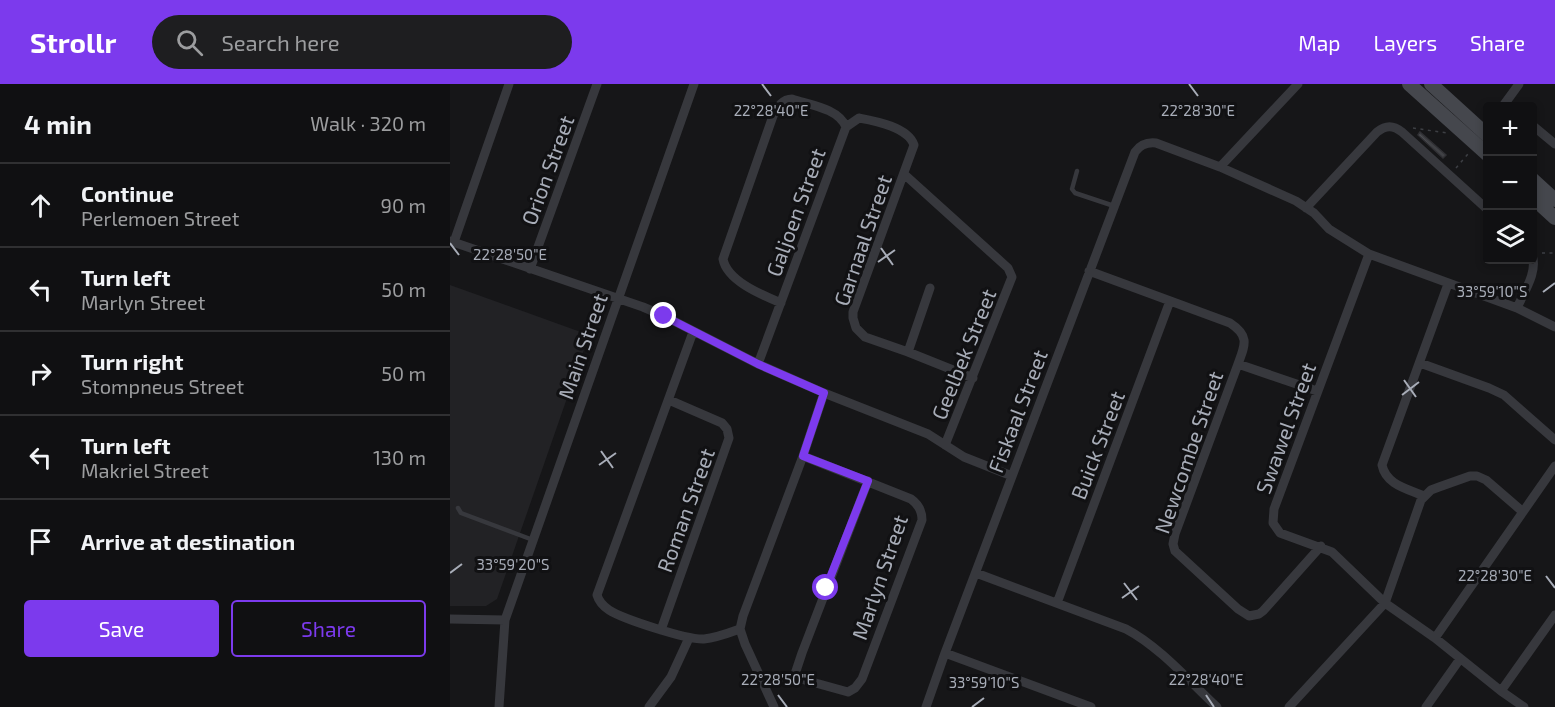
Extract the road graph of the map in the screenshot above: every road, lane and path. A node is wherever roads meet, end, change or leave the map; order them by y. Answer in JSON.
{"nodes":[{"id":1,"x":509,"y":84,"type":"edge"},
{"id":2,"x":597,"y":84,"type":"edge"},
{"id":3,"x":693,"y":84,"type":"edge"},
{"id":4,"x":1298,"y":84,"type":"edge"},
{"id":5,"x":1409,"y":84,"type":"edge"},
{"id":6,"x":1431,"y":84,"type":"edge"},
{"id":7,"x":1519,"y":84,"type":"edge"},
{"id":8,"x":1508,"y":102,"type":"edge"},
{"id":9,"x":846,"y":127,"type":"junction"},
{"id":10,"x":1537,"y":128,"type":"edge"},
{"id":11,"x":1398,"y":129,"type":"junction"},
{"id":12,"x":1451,"y":132,"type":"dead end"},
{"id":13,"x":1480,"y":137,"type":"edge"},
{"id":14,"x":1555,"y":144,"type":"edge"},
{"id":15,"x":1220,"y":167,"type":"junction"},
{"id":16,"x":1077,"y":171,"type":"dead end"},
{"id":17,"x":904,"y":174,"type":"junction"},
{"id":18,"x":1450,"y":175,"type":"junction"},
{"id":19,"x":1537,"y":183,"type":"edge"},
{"id":20,"x":1555,"y":200,"type":"edge"},
{"id":21,"x":1537,"y":201,"type":"edge"},
{"id":22,"x":1483,"y":205,"type":"edge"},
{"id":23,"x":1114,"y":206,"type":"junction"},
{"id":24,"x":1306,"y":208,"type":"junction"},
{"id":25,"x":1555,"y":218,"type":"edge"},
{"id":26,"x":452,"y":241,"type":"edge"},
{"id":27,"x":1555,"y":253,"type":"edge"},
{"id":28,"x":1369,"y":254,"type":"junction"},
{"id":29,"x":1537,"y":254,"type":"edge"},
{"id":30,"x":1534,"y":264,"type":"edge"},
{"id":31,"x":530,"y":269,"type":"junction"},
{"id":32,"x":1089,"y":271,"type":"junction"},
{"id":33,"x":1448,"y":284,"type":"junction"},
{"id":34,"x":930,"y":288,"type":"dead end"},
{"id":35,"x":618,"y":297,"type":"junction"},
{"id":36,"x":1170,"y":301,"type":"junction"},
{"id":37,"x":780,"y":303,"type":"junction"},
{"id":38,"x":1517,"y":308,"type":"junction"},
{"id":39,"x":1555,"y":327,"type":"edge"},
{"id":40,"x":693,"y":332,"type":"junction"},
{"id":41,"x":908,"y":352,"type":"junction"},
{"id":42,"x":1420,"y":363,"type":"junction"},
{"id":43,"x":758,"y":364,"type":"junction"},
{"id":44,"x":1238,"y":364,"type":"junction"},
{"id":45,"x":973,"y":378,"type":"junction"},
{"id":46,"x":1317,"y":392,"type":"junction"},
{"id":47,"x":824,"y":393,"type":"junction"},
{"id":48,"x":669,"y":400,"type":"junction"},
{"id":49,"x":1555,"y":440,"type":"edge"},
{"id":50,"x":945,"y":445,"type":"junction"},
{"id":51,"x":803,"y":456,"type":"junction"},
{"id":52,"x":1555,"y":466,"type":"edge"},
{"id":53,"x":1012,"y":476,"type":"junction"},
{"id":54,"x":868,"y":481,"type":"junction"},
{"id":55,"x":1424,"y":496,"type":"junction"},
{"id":56,"x":458,"y":508,"type":"dead end"},
{"id":57,"x":1522,"y":512,"type":"junction"},
{"id":58,"x":533,"y":540,"type":"junction"},
{"id":59,"x":1321,"y":546,"type":"junction"},
{"id":60,"x":976,"y":573,"type":"junction"},
{"id":61,"x":1057,"y":603,"type":"junction"},
{"id":62,"x":1385,"y":603,"type":"junction"},
{"id":63,"x":1555,"y":615,"type":"edge"},
{"id":64,"x":450,"y":619,"type":"edge"},
{"id":65,"x":505,"y":620,"type":"junction"},
{"id":66,"x":740,"y":629,"type":"junction"},
{"id":67,"x":661,"y":630,"type":"junction"},
{"id":68,"x":689,"y":638,"type":"junction"},
{"id":69,"x":1435,"y":638,"type":"junction"},
{"id":70,"x":945,"y":653,"type":"junction"},
{"id":71,"x":1460,"y":658,"type":"junction"},
{"id":72,"x":794,"y":676,"type":"junction"},
{"id":73,"x":763,"y":680,"type":"junction"},
{"id":74,"x":1501,"y":691,"type":"junction"},
{"id":75,"x":499,"y":707,"type":"edge"},
{"id":76,"x":649,"y":707,"type":"edge"},
{"id":77,"x":774,"y":707,"type":"edge"},
{"id":78,"x":926,"y":707,"type":"edge"},
{"id":79,"x":1091,"y":707,"type":"edge"},
{"id":80,"x":1217,"y":707,"type":"edge"},
{"id":81,"x":1288,"y":707,"type":"edge"},
{"id":82,"x":1426,"y":707,"type":"edge"},
{"id":83,"x":1524,"y":707,"type":"edge"}],
"edges":[{"from":1,"to":26,"type":"street"},
{"from":2,"to":31,"type":"street","name":"Orion Street"},
{"from":3,"to":35,"type":"street","name":"Main Street"},
{"from":4,"to":15,"type":"street"},
{"from":5,"to":13,"type":"street"},
{"from":6,"to":13,"type":"street"},
{"from":7,"to":8,"type":"street"},
{"from":9,"to":17,"type":"street","name":"Garnaal Street"},
{"from":9,"to":37,"type":"street","name":"Galjoen Street"},
{"from":9,"to":37,"type":"street","name":"Galjoen Street"},
{"from":10,"to":14,"type":"street"},
{"from":11,"to":12,"type":"path"},
{"from":11,"to":18,"type":"street"},
{"from":11,"to":24,"type":"street"},
{"from":13,"to":18,"type":"path"},
{"from":15,"to":23,"type":"street","name":"Fiskaal Street"},
{"from":15,"to":24,"type":"street"},
{"from":16,"to":23,"type":"lane"},
{"from":17,"to":41,"type":"street","name":"Garnaal Street"},
{"from":17,"to":45,"type":"street","name":"Geelbek Street"},
{"from":18,"to":22,"type":"street"},
{"from":19,"to":20,"type":"street"},
{"from":21,"to":25,"type":"street"},
{"from":23,"to":32,"type":"street","name":"Fiskaal Street"},
{"from":24,"to":28,"type":"street"},
{"from":26,"to":31,"type":"street"},
{"from":27,"to":29,"type":"path"},
{"from":28,"to":33,"type":"street"},
{"from":28,"to":46,"type":"street","name":"Swawel Street"},
{"from":30,"to":38,"type":"street"},
{"from":31,"to":35,"type":"street"},
{"from":32,"to":36,"type":"street","name":"Newcombe Street"},
{"from":32,"to":53,"type":"street","name":"Fiskaal Street"},
{"from":33,"to":38,"type":"street"},
{"from":33,"to":42,"type":"street"},
{"from":34,"to":41,"type":"street"},
{"from":35,"to":40,"type":"street"},
{"from":35,"to":58,"type":"street","name":"Main Street"},
{"from":36,"to":44,"type":"street","name":"Newcombe Street"},
{"from":36,"to":61,"type":"street","name":"Buick Street"},
{"from":37,"to":43,"type":"street","name":"Galjoen Street"},
{"from":38,"to":39,"type":"street"},
{"from":40,"to":43,"type":"street"},
{"from":40,"to":48,"type":"street"},
{"from":41,"to":45,"type":"street","name":"Garnaal Street"},
{"from":42,"to":49,"type":"street"},
{"from":42,"to":55,"type":"street"},
{"from":43,"to":47,"type":"street"},
{"from":44,"to":46,"type":"street"},
{"from":44,"to":59,"type":"street","name":"Newcombe Street"},
{"from":45,"to":50,"type":"street","name":"Geelbek Street"},
{"from":46,"to":59,"type":"street","name":"Swawel Street"},
{"from":47,"to":50,"type":"street"},
{"from":47,"to":51,"type":"street"},
{"from":48,"to":67,"type":"street","name":"Roman Street"},
{"from":48,"to":67,"type":"street"},
{"from":50,"to":53,"type":"street"},
{"from":51,"to":54,"type":"street","name":"Marlyn Street"},
{"from":51,"to":66,"type":"street"},
{"from":52,"to":57,"type":"street"},
{"from":53,"to":60,"type":"street","name":"Fiskaal Street"},
{"from":54,"to":72,"type":"street"},
{"from":54,"to":72,"type":"street","name":"Marlyn Street"},
{"from":55,"to":57,"type":"street"},
{"from":55,"to":62,"type":"street"},
{"from":56,"to":58,"type":"lane"},
{"from":57,"to":69,"type":"street"},
{"from":58,"to":65,"type":"street","name":"Main Street"},
{"from":59,"to":62,"type":"street","name":"Swawel Street"},
{"from":60,"to":61,"type":"street"},
{"from":60,"to":70,"type":"street","name":"Fiskaal Street"},
{"from":61,"to":80,"type":"street"},
{"from":62,"to":69,"type":"street","name":"Swawel Street"},
{"from":62,"to":81,"type":"street"},
{"from":63,"to":74,"type":"street"},
{"from":64,"to":65,"type":"street"},
{"from":65,"to":75,"type":"street","name":"Main Street"},
{"from":66,"to":68,"type":"street"},
{"from":66,"to":73,"type":"street"},
{"from":67,"to":68,"type":"street"},
{"from":68,"to":76,"type":"street"},
{"from":69,"to":71,"type":"street","name":"Swawel Street"},
{"from":70,"to":78,"type":"street","name":"Fiskaal Street"},
{"from":70,"to":79,"type":"street"},
{"from":71,"to":74,"type":"street","name":"Swawel Street"},
{"from":71,"to":82,"type":"street"},
{"from":72,"to":73,"type":"street","name":"Marlyn Street"},
{"from":73,"to":77,"type":"street"},
{"from":74,"to":83,"type":"street","name":"Swawel Street"}]}
